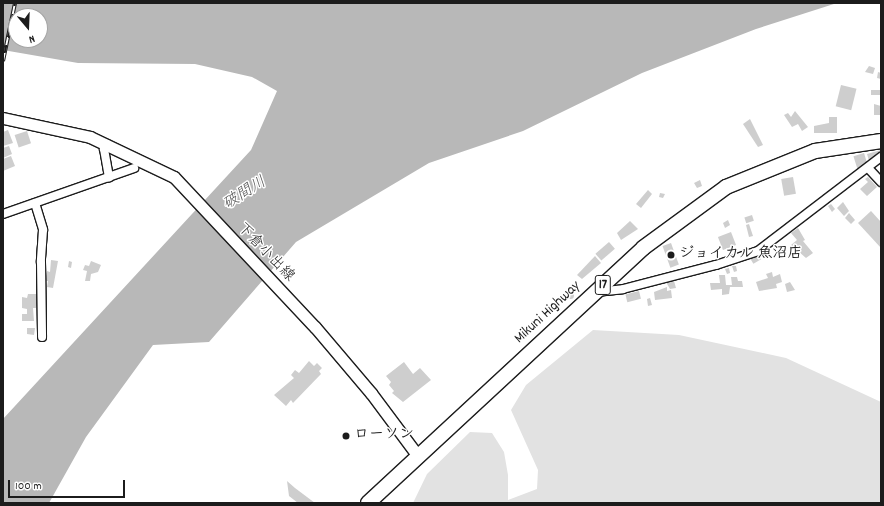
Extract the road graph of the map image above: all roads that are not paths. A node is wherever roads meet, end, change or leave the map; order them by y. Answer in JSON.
{"nodes":[{"id":1,"x":3,"y":118,"type":"edge"},
{"id":2,"x":881,"y":141,"type":"edge"},
{"id":3,"x":107,"y":144,"type":"junction"},
{"id":4,"x":881,"y":157,"type":"edge"},
{"id":5,"x":134,"y":168,"type":"dead end"},
{"id":6,"x":868,"y":168,"type":"junction"},
{"id":7,"x":109,"y":178,"type":"junction"},
{"id":8,"x":881,"y":182,"type":"edge"},
{"id":9,"x":35,"y":203,"type":"junction"},
{"id":10,"x":4,"y":212,"type":"edge"},
{"id":11,"x":596,"y":292,"type":"junction"},
{"id":12,"x":42,"y":337,"type":"dead end"},
{"id":13,"x":418,"y":456,"type":"junction"},
{"id":14,"x":368,"y":503,"type":"edge"}],
"edges":[{"from":1,"to":3,"type":"main road","name":"下倉小出線"},
{"from":2,"to":11,"type":"highway","name":"Mikuni Highway","number":"17"},
{"from":3,"to":7,"type":"street"},
{"from":3,"to":13,"type":"main road","name":"下倉小出線"},
{"from":4,"to":6,"type":"street"},
{"from":5,"to":7,"type":"street"},
{"from":6,"to":8,"type":"street"},
{"from":6,"to":11,"type":"street"},
{"from":7,"to":9,"type":"street"},
{"from":9,"to":10,"type":"street"},
{"from":9,"to":12,"type":"street"},
{"from":11,"to":13,"type":"highway","name":"Mikuni Highway","number":"17"},
{"from":13,"to":14,"type":"highway","name":"Mikuni Highway","number":"17"}]}
